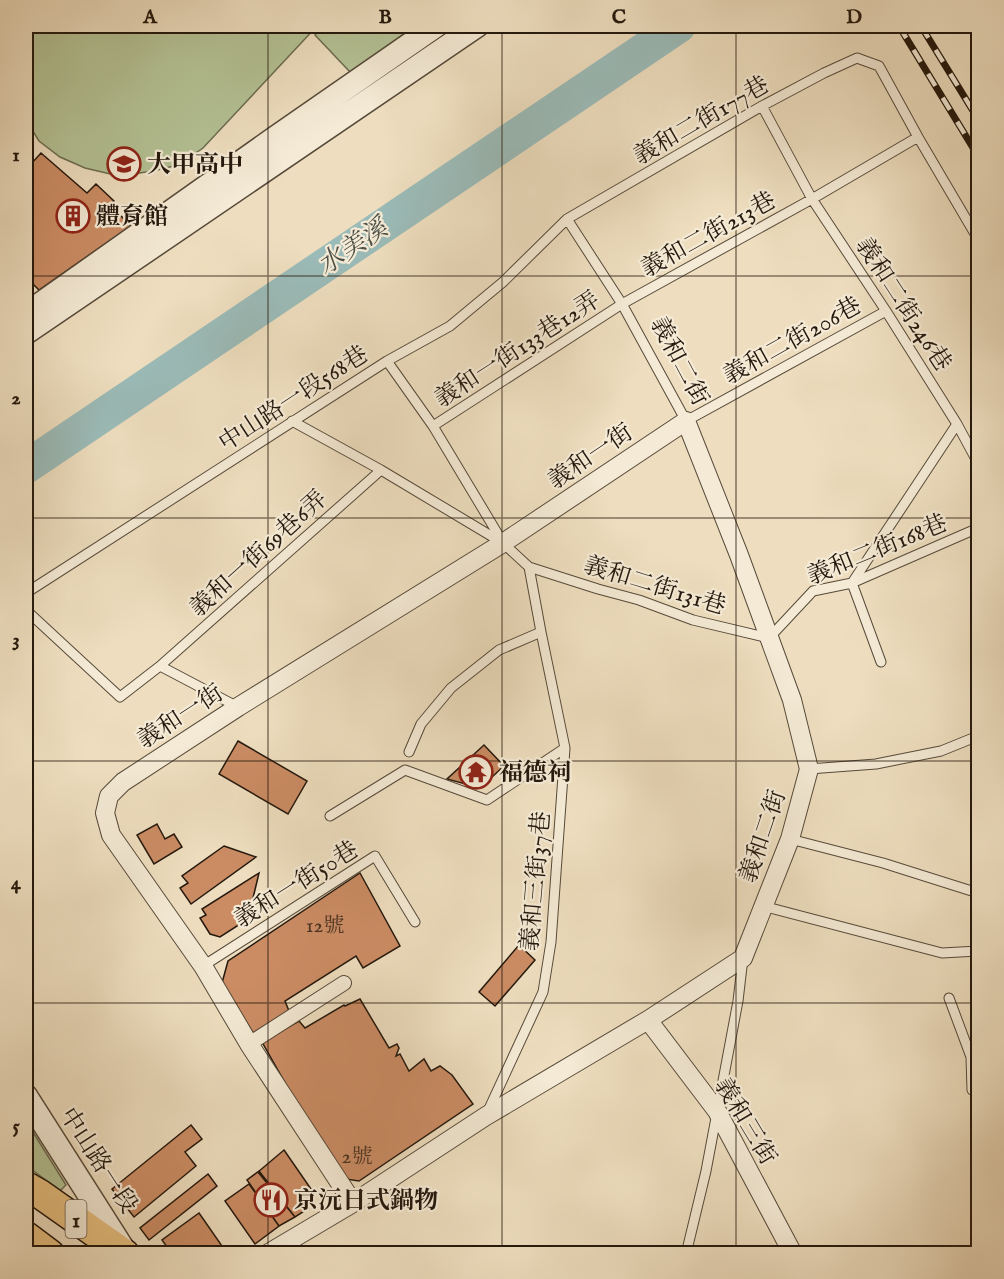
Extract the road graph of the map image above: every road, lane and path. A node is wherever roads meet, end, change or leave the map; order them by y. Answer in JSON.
{"nodes":[{"id":1,"x":436,"y":26,"type":"edge"},
{"id":2,"x":477,"y":26,"type":"edge"},
{"id":3,"x":973,"y":26,"type":"edge"},
{"id":4,"x":978,"y":35,"type":"edge"},
{"id":5,"x":762,"y":106,"type":"junction"},
{"id":6,"x":918,"y":136,"type":"junction"},
{"id":7,"x":812,"y":199,"type":"junction"},
{"id":8,"x":567,"y":219,"type":"junction"},
{"id":9,"x":978,"y":239,"type":"edge"},
{"id":10,"x":622,"y":304,"type":"junction"},
{"id":11,"x":886,"y":311,"type":"junction"},
{"id":12,"x":26,"y":314,"type":"edge"},
{"id":13,"x":26,"y":333,"type":"edge"},
{"id":14,"x":387,"y":361,"type":"junction"},
{"id":15,"x":292,"y":421,"type":"junction"},
{"id":16,"x":686,"y":421,"type":"junction"},
{"id":17,"x":957,"y":424,"type":"junction"},
{"id":18,"x":433,"y":426,"type":"junction"},
{"id":19,"x":978,"y":463,"type":"edge"},
{"id":20,"x":381,"y":470,"type":"junction"},
{"id":21,"x":978,"y":528,"type":"edge"},
{"id":22,"x":503,"y":543,"type":"junction"},
{"id":23,"x":529,"y":567,"type":"junction"},
{"id":24,"x":852,"y":584,"type":"junction"},
{"id":25,"x":26,"y":593,"type":"edge"},
{"id":26,"x":26,"y":610,"type":"edge"},
{"id":27,"x":541,"y":632,"type":"junction"},
{"id":28,"x":769,"y":638,"type":"junction"},
{"id":29,"x":881,"y":662,"type":"dead end"},
{"id":30,"x":160,"y":666,"type":"junction"},
{"id":31,"x":238,"y":707,"type":"junction"},
{"id":32,"x":978,"y":736,"type":"edge"},
{"id":33,"x":565,"y":748,"type":"junction"},
{"id":34,"x":409,"y":752,"type":"dead end"},
{"id":35,"x":809,"y":770,"type":"junction"},
{"id":36,"x":330,"y":816,"type":"dead end"},
{"id":37,"x":790,"y":839,"type":"junction"},
{"id":38,"x":978,"y":893,"type":"edge"},
{"id":39,"x":763,"y":906,"type":"junction"},
{"id":40,"x":416,"y":922,"type":"dead end"},
{"id":41,"x":978,"y":951,"type":"edge"},
{"id":42,"x":743,"y":958,"type":"junction"},
{"id":43,"x":203,"y":966,"type":"junction"},
{"id":44,"x":344,"y":983,"type":"dead end"},
{"id":45,"x":949,"y":998,"type":"dead end"},
{"id":46,"x":648,"y":1020,"type":"junction"},
{"id":47,"x":249,"y":1044,"type":"junction"},
{"id":48,"x":978,"y":1088,"type":"edge"},
{"id":49,"x":26,"y":1096,"type":"edge"},
{"id":50,"x":717,"y":1111,"type":"junction"},
{"id":51,"x":486,"y":1116,"type":"junction"},
{"id":52,"x":26,"y":1186,"type":"edge"},
{"id":53,"x":353,"y":1203,"type":"junction"},
{"id":54,"x":26,"y":1236,"type":"edge"},
{"id":55,"x":50,"y":1254,"type":"edge"},
{"id":56,"x":126,"y":1254,"type":"edge"},
{"id":57,"x":267,"y":1254,"type":"edge"},
{"id":58,"x":686,"y":1254,"type":"edge"},
{"id":59,"x":793,"y":1254,"type":"edge"}],
"edges":[{"from":1,"to":12,"type":"street"},
{"from":2,"to":13,"type":"street"},
{"from":3,"to":4,"type":"lane"},
{"from":5,"to":6,"type":"lane","name":"義和二街177巷"},
{"from":5,"to":7,"type":"lane","name":"義和二街213巷"},
{"from":5,"to":8,"type":"lane","name":"義和二街177巷"},
{"from":6,"to":7,"type":"lane","name":"義和二街213巷"},
{"from":6,"to":9,"type":"lane"},
{"from":7,"to":10,"type":"lane","name":"義和二街213巷"},
{"from":7,"to":11,"type":"lane","name":"義和二街246巷"},
{"from":8,"to":10,"type":"lane","name":"義和二街"},
{"from":8,"to":14,"type":"lane","name":"中山路一段568巷"},
{"from":10,"to":16,"type":"lane","name":"義和二街"},
{"from":10,"to":18,"type":"lane","name":"義和一街133巷12弄"},
{"from":11,"to":16,"type":"lane","name":"義和二街206巷"},
{"from":11,"to":17,"type":"lane","name":"義和二街246巷"},
{"from":14,"to":15,"type":"lane","name":"中山路一段568巷"},
{"from":14,"to":18,"type":"lane"},
{"from":15,"to":20,"type":"lane"},
{"from":15,"to":25,"type":"lane","name":"中山路一段568巷"},
{"from":16,"to":22,"type":"street","name":"義和一街"},
{"from":16,"to":28,"type":"street","name":"義和二街"},
{"from":17,"to":19,"type":"lane","name":"義和二街246巷"},
{"from":17,"to":24,"type":"lane"},
{"from":18,"to":22,"type":"lane"},
{"from":20,"to":22,"type":"lane"},
{"from":20,"to":30,"type":"lane","name":"義和一街69巷6弄"},
{"from":21,"to":24,"type":"lane","name":"義和二街168巷"},
{"from":22,"to":23,"type":"lane"},
{"from":22,"to":31,"type":"street","name":"義和一街"},
{"from":23,"to":27,"type":"lane","name":"義和三街37巷"},
{"from":23,"to":28,"type":"lane","name":"義和二街131巷"},
{"from":24,"to":28,"type":"lane","name":"義和二街168巷"},
{"from":24,"to":29,"type":"lane"},
{"from":26,"to":30,"type":"lane","name":"義和一街69巷6弄"},
{"from":27,"to":33,"type":"lane","name":"義和三街37巷"},
{"from":27,"to":34,"type":"lane"},
{"from":28,"to":35,"type":"street","name":"義和二街"},
{"from":30,"to":31,"type":"lane"},
{"from":31,"to":43,"type":"street","name":"義和一街"},
{"from":32,"to":35,"type":"lane"},
{"from":33,"to":36,"type":"lane","name":"義和一街50巷"},
{"from":33,"to":51,"type":"lane","name":"義和三街37巷"},
{"from":35,"to":37,"type":"street","name":"義和二街"},
{"from":37,"to":38,"type":"lane"},
{"from":37,"to":39,"type":"street","name":"義和二街"},
{"from":39,"to":41,"type":"lane"},
{"from":39,"to":42,"type":"street","name":"義和二街"},
{"from":40,"to":43,"type":"lane","name":"義和一街50巷"},
{"from":42,"to":46,"type":"street"},
{"from":42,"to":50,"type":"lane"},
{"from":43,"to":47,"type":"street","name":"義和一街"},
{"from":44,"to":47,"type":"street"},
{"from":45,"to":48,"type":"lane"},
{"from":46,"to":50,"type":"street","name":"義和三街"},
{"from":46,"to":51,"type":"street"},
{"from":47,"to":53,"type":"street","name":"義和一街"},
{"from":49,"to":56,"type":"street","name":"中山路一段"},
{"from":50,"to":58,"type":"lane"},
{"from":50,"to":59,"type":"street","name":"義和三街"},
{"from":51,"to":53,"type":"street"},
{"from":52,"to":56,"type":"main road","number":"1"},
{"from":53,"to":57,"type":"street"},
{"from":54,"to":55,"type":"main road","number":"1"}]}
